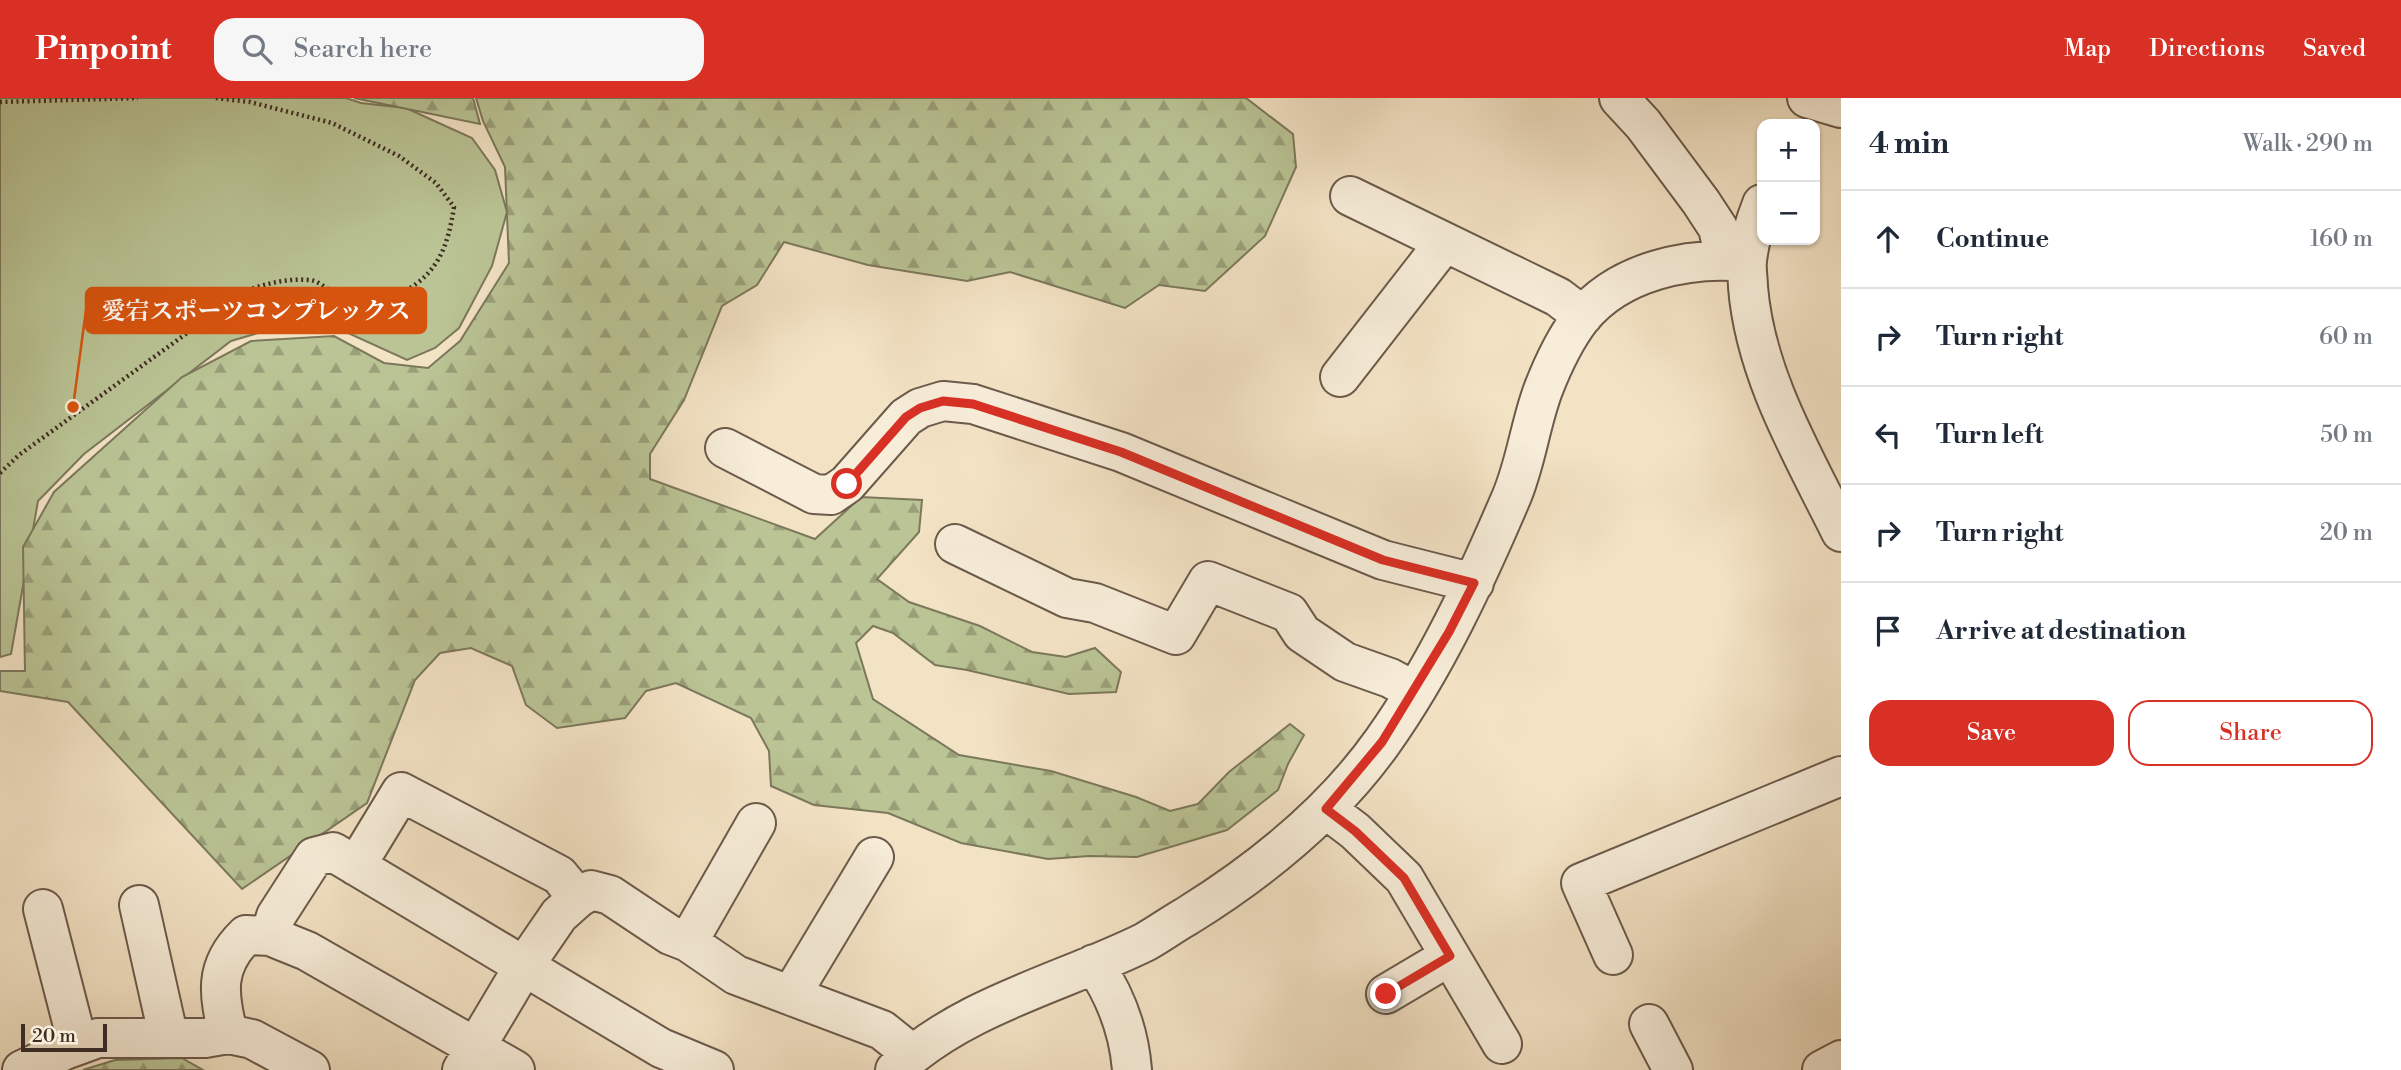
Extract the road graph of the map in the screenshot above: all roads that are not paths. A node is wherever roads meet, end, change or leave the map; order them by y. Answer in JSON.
{"nodes":[{"id":1,"x":1619,"y":98,"type":"edge"},
{"id":2,"x":1797,"y":98,"type":"edge"},
{"id":3,"x":1807,"y":98,"type":"edge"},
{"id":4,"x":1841,"y":108,"type":"edge"},
{"id":5,"x":1790,"y":119,"type":"edge"},
{"id":6,"x":1350,"y":196,"type":"dead end"},
{"id":7,"x":1757,"y":218,"type":"edge"},
{"id":8,"x":1445,"y":242,"type":"junction"},
{"id":9,"x":1736,"y":261,"type":"junction"},
{"id":10,"x":1583,"y":316,"type":"junction"},
{"id":11,"x":1340,"y":377,"type":"dead end"},
{"id":12,"x":724,"y":448,"type":"dead end"},
{"id":13,"x":1841,"y":532,"type":"edge"},
{"id":14,"x":955,"y":544,"type":"dead end"},
{"id":15,"x":1474,"y":583,"type":"junction"},
{"id":16,"x":1414,"y":691,"type":"junction"},
{"id":17,"x":1841,"y":776,"type":"edge"},
{"id":18,"x":1326,"y":809,"type":"junction"},
{"id":19,"x":756,"y":823,"type":"dead end"},
{"id":20,"x":874,"y":856,"type":"dead end"},
{"id":21,"x":356,"y":866,"type":"junction"},
{"id":22,"x":578,"y":898,"type":"junction"},
{"id":23,"x":139,"y":905,"type":"dead end"},
{"id":24,"x":43,"y":909,"type":"dead end"},
{"id":25,"x":270,"y":936,"type":"junction"},
{"id":26,"x":688,"y":942,"type":"junction"},
{"id":27,"x":1450,"y":956,"type":"junction"},
{"id":28,"x":1613,"y":956,"type":"dead end"},
{"id":29,"x":1094,"y":964,"type":"junction"},
{"id":30,"x":524,"y":966,"type":"junction"},
{"id":31,"x":1386,"y":994,"type":"dead end"},
{"id":32,"x":794,"y":997,"type":"junction"},
{"id":33,"x":1649,"y":1024,"type":"dead end"},
{"id":34,"x":228,"y":1034,"type":"junction"},
{"id":35,"x":163,"y":1038,"type":"junction"},
{"id":36,"x":1502,"y":1044,"type":"dead end"},
{"id":37,"x":78,"y":1045,"type":"junction"},
{"id":38,"x":469,"y":1058,"type":"edge"},
{"id":39,"x":1841,"y":1060,"type":"edge"},
{"id":40,"x":904,"y":1062,"type":"edge"},
{"id":41,"x":22,"y":1070,"type":"edge"},
{"id":42,"x":310,"y":1070,"type":"edge"},
{"id":43,"x":515,"y":1070,"type":"edge"},
{"id":44,"x":714,"y":1070,"type":"edge"},
{"id":45,"x":1132,"y":1070,"type":"edge"},
{"id":46,"x":1674,"y":1070,"type":"edge"},
{"id":47,"x":1822,"y":1070,"type":"edge"}],
"edges":[{"from":1,"to":9,"type":"street"},
{"from":2,"to":5,"type":"street"},
{"from":3,"to":4,"type":"street"},
{"from":6,"to":8,"type":"street"},
{"from":7,"to":9,"type":"street"},
{"from":8,"to":10,"type":"street"},
{"from":8,"to":11,"type":"street"},
{"from":9,"to":10,"type":"street"},
{"from":9,"to":13,"type":"street"},
{"from":10,"to":15,"type":"street"},
{"from":12,"to":15,"type":"street"},
{"from":14,"to":16,"type":"street"},
{"from":15,"to":16,"type":"street"},
{"from":16,"to":18,"type":"street"},
{"from":17,"to":28,"type":"street"},
{"from":18,"to":27,"type":"street"},
{"from":18,"to":29,"type":"street"},
{"from":19,"to":26,"type":"street"},
{"from":20,"to":32,"type":"street"},
{"from":21,"to":22,"type":"street"},
{"from":21,"to":25,"type":"street"},
{"from":21,"to":30,"type":"street"},
{"from":22,"to":26,"type":"street"},
{"from":22,"to":30,"type":"street"},
{"from":23,"to":35,"type":"street"},
{"from":24,"to":37,"type":"street"},
{"from":25,"to":34,"type":"street"},
{"from":25,"to":38,"type":"street"},
{"from":26,"to":32,"type":"street"},
{"from":27,"to":31,"type":"street"},
{"from":27,"to":36,"type":"street"},
{"from":29,"to":40,"type":"street"},
{"from":29,"to":45,"type":"street"},
{"from":30,"to":38,"type":"street"},
{"from":30,"to":44,"type":"street"},
{"from":32,"to":40,"type":"street"},
{"from":33,"to":46,"type":"street"},
{"from":34,"to":35,"type":"street"},
{"from":34,"to":42,"type":"street"},
{"from":35,"to":37,"type":"street"},
{"from":37,"to":41,"type":"street"},
{"from":38,"to":43,"type":"street"},
{"from":39,"to":47,"type":"street"}]}
